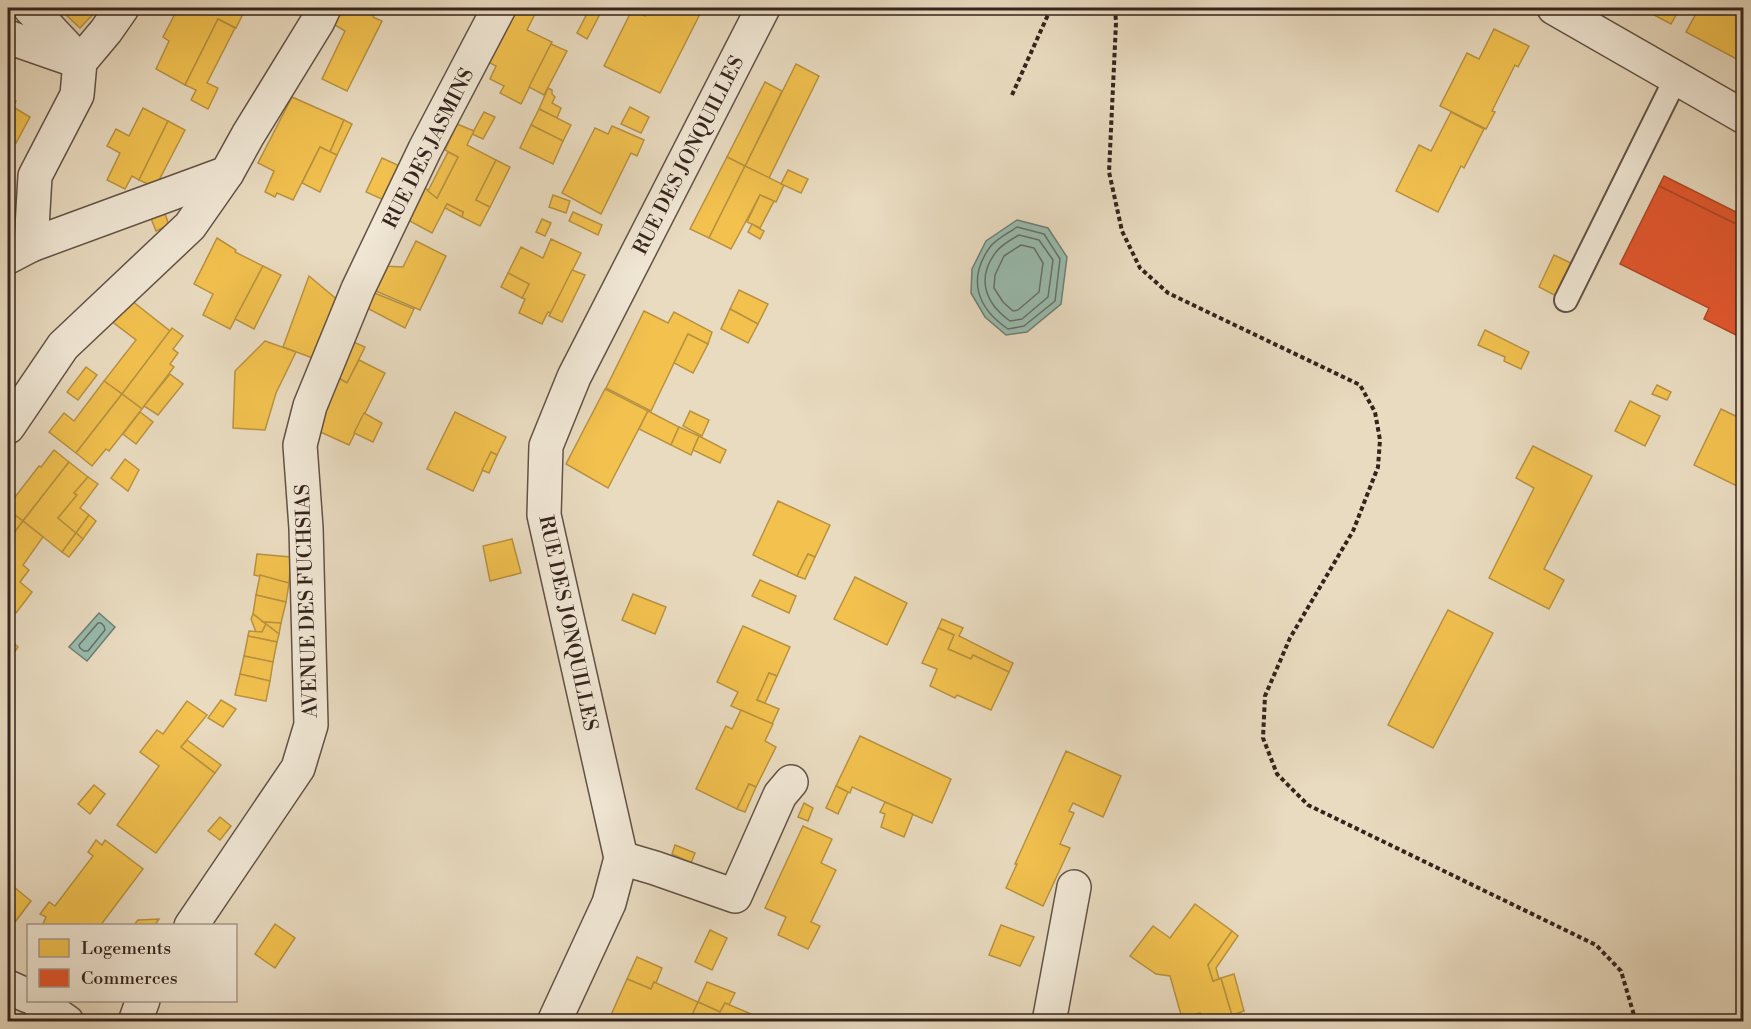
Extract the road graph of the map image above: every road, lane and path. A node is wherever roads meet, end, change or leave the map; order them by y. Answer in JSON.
{"nodes":[{"id":1,"x":30,"y":8,"type":"edge"},
{"id":2,"x":122,"y":8,"type":"edge"},
{"id":3,"x":324,"y":8,"type":"edge"},
{"id":4,"x":499,"y":8,"type":"edge"},
{"id":5,"x":763,"y":8,"type":"edge"},
{"id":6,"x":1052,"y":8,"type":"edge"},
{"id":7,"x":1115,"y":8,"type":"edge"},
{"id":8,"x":1554,"y":8,"type":"edge"},
{"id":9,"x":8,"y":37,"type":"edge"},
{"id":10,"x":80,"y":62,"type":"junction"},
{"id":11,"x":1676,"y":78,"type":"junction"},
{"id":12,"x":1012,"y":95,"type":"dead end"},
{"id":13,"x":1743,"y":117,"type":"edge"},
{"id":14,"x":227,"y":173,"type":"junction"},
{"id":15,"x":19,"y":251,"type":"edge"},
{"id":16,"x":358,"y":289,"type":"joint"},
{"id":17,"x":1566,"y":300,"type":"dead end"},
{"id":18,"x":8,"y":427,"type":"edge"},
{"id":19,"x":791,"y":782,"type":"dead end"},
{"id":20,"x":621,"y":858,"type":"junction"},
{"id":21,"x":1074,"y":887,"type":"dead end"},
{"id":22,"x":191,"y":924,"type":"edge"},
{"id":23,"x":8,"y":987,"type":"edge"},
{"id":24,"x":27,"y":996,"type":"edge"},
{"id":25,"x":39,"y":1002,"type":"edge"},
{"id":26,"x":142,"y":1002,"type":"edge"},
{"id":27,"x":67,"y":1022,"type":"edge"},
{"id":28,"x":135,"y":1022,"type":"edge"},
{"id":29,"x":554,"y":1022,"type":"edge"},
{"id":30,"x":1049,"y":1022,"type":"edge"},
{"id":31,"x":1636,"y":1022,"type":"edge"}],
"edges":[{"from":1,"to":10,"type":"street"},
{"from":2,"to":10,"type":"street"},
{"from":3,"to":14,"type":"street"},
{"from":4,"to":16,"type":"street","name":"RUE DES JASMINS"},
{"from":5,"to":20,"type":"street","name":"RUE DES JONQUILLES"},
{"from":6,"to":12,"type":"path"},
{"from":7,"to":31,"type":"path"},
{"from":8,"to":11,"type":"street"},
{"from":9,"to":10,"type":"street"},
{"from":10,"to":15,"type":"street"},
{"from":11,"to":13,"type":"street"},
{"from":11,"to":17,"type":"lane"},
{"from":14,"to":15,"type":"street"},
{"from":14,"to":18,"type":"street"},
{"from":16,"to":22,"type":"street","name":"AVENUE DES FUCHSIAS"},
{"from":19,"to":20,"type":"street"},
{"from":20,"to":29,"type":"street","name":"RUE DES JONQUILLES"},
{"from":21,"to":30,"type":"street"},
{"from":23,"to":24,"type":"street"},
{"from":25,"to":27,"type":"street"},
{"from":26,"to":28,"type":"street"}]}
